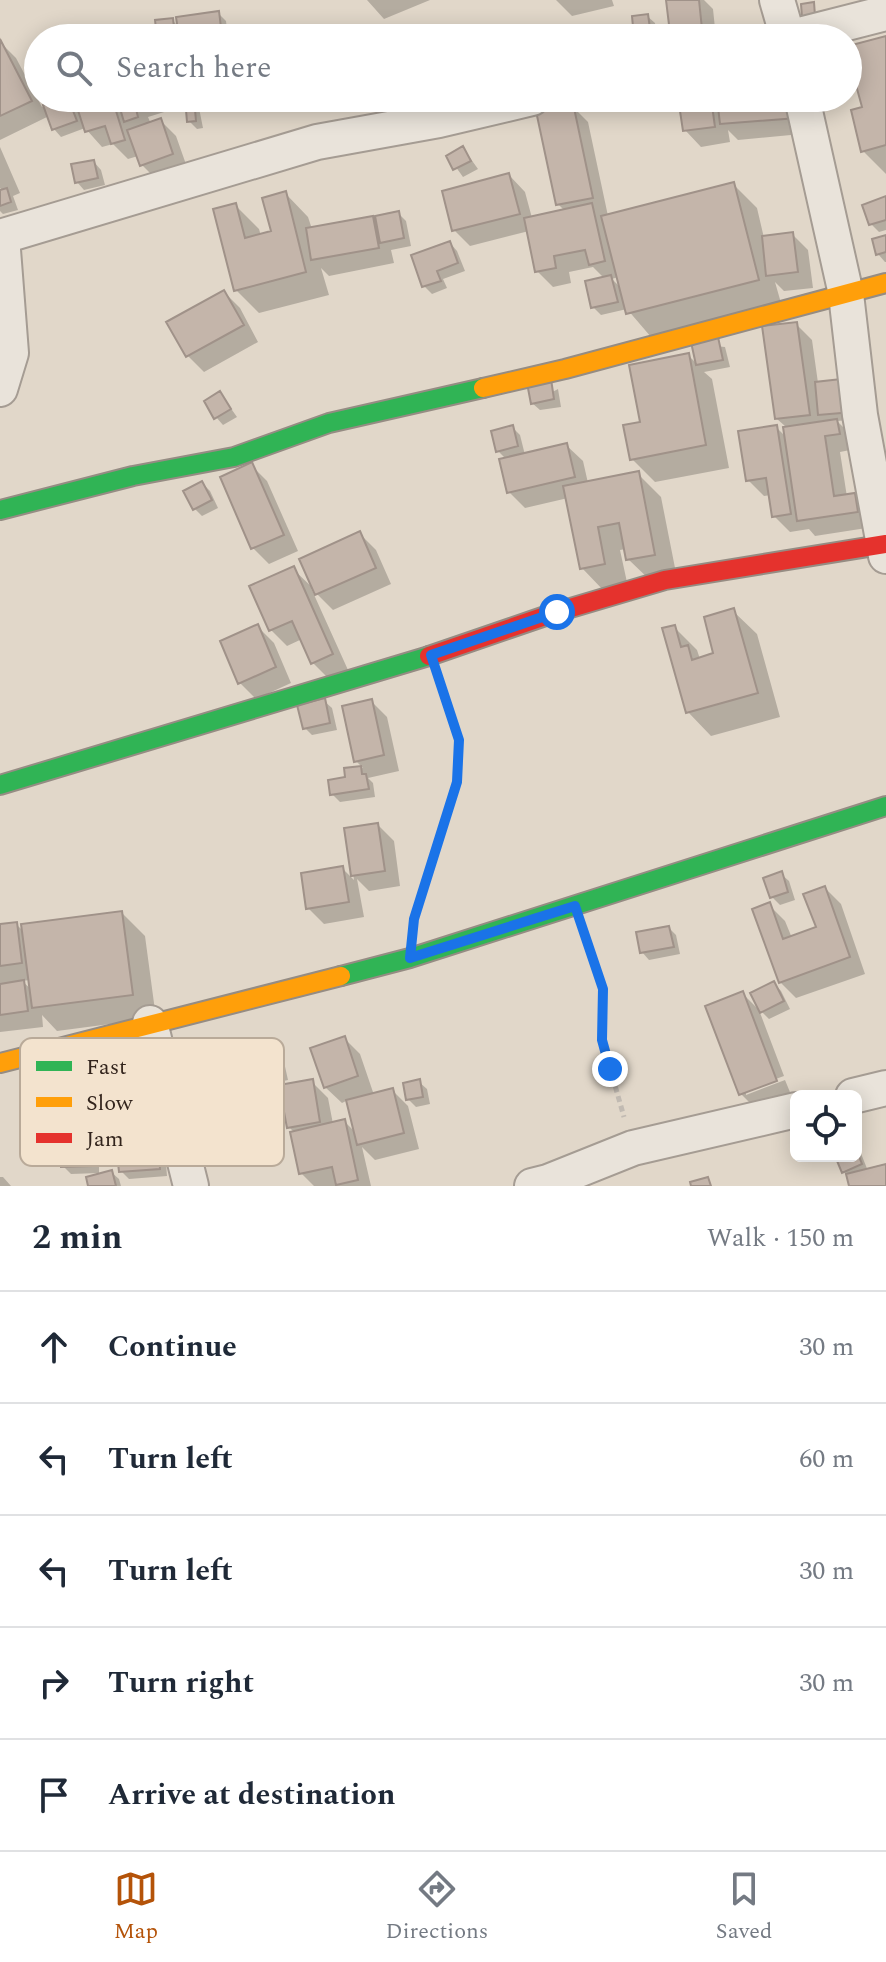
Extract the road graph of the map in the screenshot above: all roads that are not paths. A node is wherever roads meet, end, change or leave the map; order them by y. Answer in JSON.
{"nodes":[{"id":1,"x":777,"y":0,"type":"edge"},
{"id":2,"x":886,"y":13,"type":"edge"},
{"id":3,"x":784,"y":24,"type":"edge"},
{"id":4,"x":843,"y":24,"type":"edge"},
{"id":5,"x":473,"y":112,"type":"edge"},
{"id":6,"x":805,"y":112,"type":"edge"},
{"id":7,"x":1,"y":237,"type":"edge"},
{"id":8,"x":886,"y":283,"type":"edge"},
{"id":9,"x":846,"y":294,"type":"junction"},
{"id":10,"x":0,"y":389,"type":"edge"},
{"id":11,"x":0,"y":510,"type":"edge"},
{"id":12,"x":885,"y":549,"type":"edge"},
{"id":13,"x":0,"y":785,"type":"edge"},
{"id":14,"x":886,"y":806,"type":"edge"},
{"id":15,"x":150,"y":1023,"type":"junction"},
{"id":16,"x":94,"y":1038,"type":"edge"},
{"id":17,"x":154,"y":1038,"type":"edge"},
{"id":18,"x":20,"y":1058,"type":"edge"},
{"id":19,"x":0,"y":1063,"type":"edge"},
{"id":20,"x":886,"y":1088,"type":"edge"},
{"id":21,"x":862,"y":1094,"type":"edge"},
{"id":22,"x":790,"y":1111,"type":"edge"},
{"id":23,"x":186,"y":1166,"type":"edge"},
{"id":24,"x":191,"y":1186,"type":"edge"},
{"id":25,"x":532,"y":1186,"type":"edge"}],
"edges":[{"from":1,"to":3,"type":"street"},
{"from":2,"to":4,"type":"street"},
{"from":5,"to":7,"type":"street"},
{"from":6,"to":9,"type":"street"},
{"from":7,"to":10,"type":"street"},
{"from":8,"to":9,"type":"street"},
{"from":9,"to":11,"type":"street"},
{"from":9,"to":12,"type":"street"},
{"from":12,"to":13,"type":"street"},
{"from":14,"to":15,"type":"street"},
{"from":15,"to":16,"type":"street"},
{"from":15,"to":17,"type":"street"},
{"from":18,"to":19,"type":"street"},
{"from":20,"to":21,"type":"street"},
{"from":22,"to":25,"type":"street"},
{"from":23,"to":24,"type":"street"}]}
